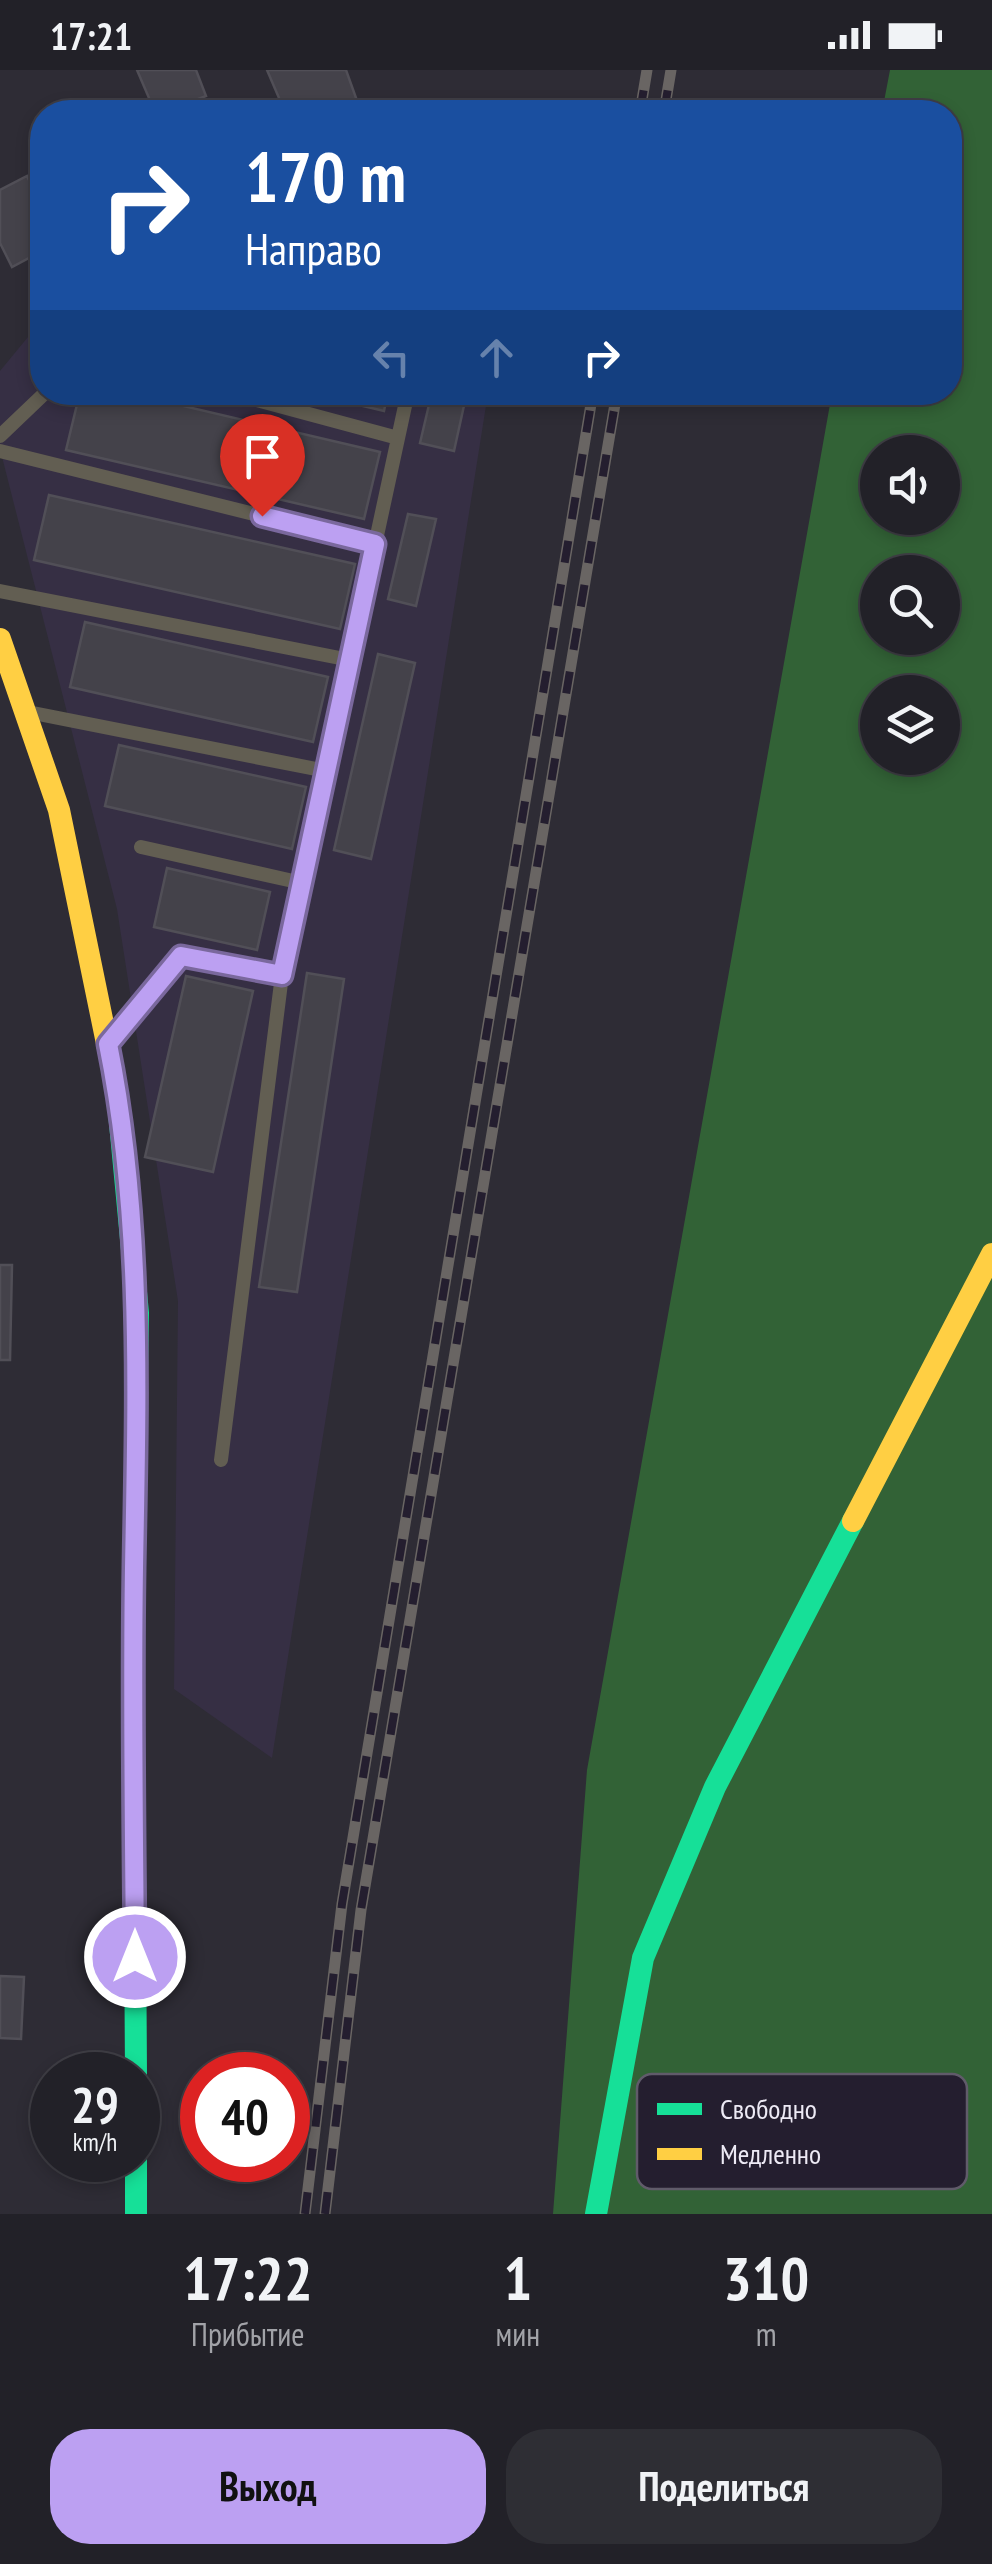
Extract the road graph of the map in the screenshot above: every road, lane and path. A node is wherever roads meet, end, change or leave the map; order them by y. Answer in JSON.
{"nodes":[{"id":1,"x":32,"y":405,"type":"edge"},
{"id":2,"x":275,"y":405,"type":"edge"},
{"id":3,"x":405,"y":405,"type":"edge"},
{"id":4,"x":0,"y":436,"type":"edge"},
{"id":5,"x":398,"y":438,"type":"junction"},
{"id":6,"x":0,"y":451,"type":"edge"},
{"id":7,"x":375,"y":544,"type":"junction"},
{"id":8,"x":0,"y":591,"type":"edge"},
{"id":9,"x":0,"y":639,"type":"edge"},
{"id":10,"x":350,"y":660,"type":"junction"},
{"id":11,"x":25,"y":711,"type":"junction"},
{"id":12,"x":326,"y":771,"type":"junction"},
{"id":13,"x":141,"y":847,"type":"dead end"},
{"id":14,"x":302,"y":883,"type":"junction"},
{"id":15,"x":282,"y":975,"type":"junction"},
{"id":16,"x":108,"y":1044,"type":"junction"},
{"id":17,"x":992,"y":1254,"type":"edge"},
{"id":18,"x":221,"y":1460,"type":"dead end"},
{"id":19,"x":136,"y":2052,"type":"edge"},
{"id":20,"x":136,"y":2182,"type":"edge"},
{"id":21,"x":136,"y":2214,"type":"edge"},
{"id":22,"x":596,"y":2214,"type":"edge"}],
"edges":[{"from":1,"to":4,"type":"lane"},
{"from":2,"to":5,"type":"lane"},
{"from":3,"to":5,"type":"lane"},
{"from":5,"to":7,"type":"lane"},
{"from":6,"to":7,"type":"lane"},
{"from":7,"to":10,"type":"lane"},
{"from":8,"to":10,"type":"lane"},
{"from":9,"to":11,"type":"street"},
{"from":10,"to":12,"type":"lane"},
{"from":11,"to":12,"type":"lane"},
{"from":11,"to":16,"type":"street"},
{"from":12,"to":14,"type":"lane"},
{"from":13,"to":14,"type":"lane"},
{"from":14,"to":15,"type":"lane"},
{"from":15,"to":16,"type":"lane"},
{"from":15,"to":18,"type":"lane"},
{"from":16,"to":19,"type":"street"},
{"from":17,"to":22,"type":"street"},
{"from":20,"to":21,"type":"street"}]}
